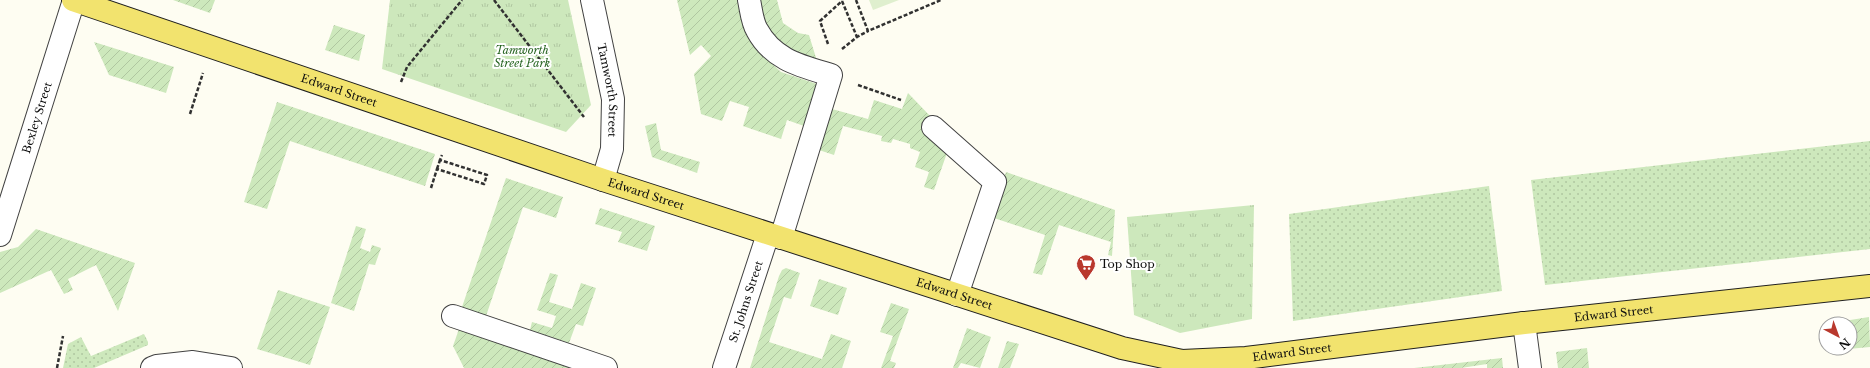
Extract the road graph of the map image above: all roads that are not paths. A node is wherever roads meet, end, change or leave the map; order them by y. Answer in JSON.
{"nodes":[{"id":1,"x":74,"y":0,"type":"edge"},
{"id":2,"x":592,"y":0,"type":"edge"},
{"id":3,"x":749,"y":0,"type":"edge"},
{"id":4,"x":933,"y":128,"type":"dead end"},
{"id":5,"x":603,"y":180,"type":"junction"},
{"id":6,"x":0,"y":235,"type":"edge"},
{"id":7,"x":775,"y":236,"type":"junction"},
{"id":8,"x":1870,"y":286,"type":"edge"},
{"id":9,"x":957,"y":295,"type":"junction"},
{"id":10,"x":453,"y":316,"type":"dead end"},
{"id":11,"x":1524,"y":323,"type":"junction"},
{"id":12,"x":194,"y":365,"type":"edge"},
{"id":13,"x":152,"y":368,"type":"edge"},
{"id":14,"x":231,"y":368,"type":"edge"},
{"id":15,"x":606,"y":368,"type":"edge"},
{"id":16,"x":724,"y":368,"type":"edge"},
{"id":17,"x":1530,"y":368,"type":"edge"}],
"edges":[{"from":1,"to":5,"type":"main road","name":"Edward Street"},
{"from":1,"to":6,"type":"street","name":"Bexley Street"},
{"from":2,"to":5,"type":"street","name":"Tamworth Street"},
{"from":3,"to":7,"type":"street","name":"St. Johns Street"},
{"from":4,"to":9,"type":"street"},
{"from":5,"to":7,"type":"main road","name":"Edward Street"},
{"from":7,"to":9,"type":"main road","name":"Edward Street"},
{"from":7,"to":16,"type":"street","name":"St. Johns Street"},
{"from":8,"to":11,"type":"main road","name":"Edward Street"},
{"from":9,"to":11,"type":"main road","name":"Edward Street"},
{"from":10,"to":15,"type":"street"},
{"from":11,"to":17,"type":"street"},
{"from":12,"to":13,"type":"street"},
{"from":12,"to":14,"type":"street"}]}
